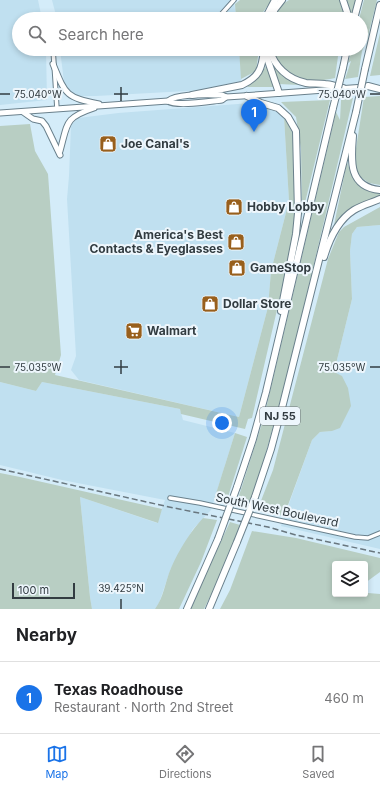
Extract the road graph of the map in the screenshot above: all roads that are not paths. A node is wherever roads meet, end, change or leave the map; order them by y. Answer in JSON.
{"nodes":[{"id":1,"x":234,"y":0,"type":"edge"},
{"id":2,"x":275,"y":0,"type":"edge"},
{"id":3,"x":282,"y":0,"type":"edge"},
{"id":4,"x":343,"y":0,"type":"edge"},
{"id":5,"x":359,"y":0,"type":"edge"},
{"id":6,"x":380,"y":5,"type":"edge"},
{"id":7,"x":223,"y":12,"type":"edge"},
{"id":8,"x":269,"y":12,"type":"edge"},
{"id":9,"x":274,"y":12,"type":"edge"},
{"id":10,"x":347,"y":12,"type":"edge"},
{"id":11,"x":356,"y":12,"type":"edge"},
{"id":12,"x":52,"y":56,"type":"edge"},
{"id":13,"x":265,"y":56,"type":"edge"},
{"id":14,"x":268,"y":56,"type":"edge"},
{"id":15,"x":271,"y":56,"type":"edge"},
{"id":16,"x":344,"y":56,"type":"edge"},
{"id":17,"x":346,"y":56,"type":"edge"},
{"id":18,"x":53,"y":64,"type":"junction"},
{"id":19,"x":343,"y":68,"type":"junction"},
{"id":20,"x":368,"y":86,"type":"junction"},
{"id":21,"x":380,"y":86,"type":"edge"},
{"id":22,"x":343,"y":88,"type":"junction"},
{"id":23,"x":380,"y":89,"type":"edge"},
{"id":24,"x":279,"y":93,"type":"junction"},
{"id":25,"x":192,"y":96,"type":"junction"},
{"id":26,"x":247,"y":96,"type":"junction"},
{"id":27,"x":226,"y":97,"type":"junction"},
{"id":28,"x":168,"y":101,"type":"junction"},
{"id":29,"x":104,"y":105,"type":"junction"},
{"id":30,"x":57,"y":109,"type":"junction"},
{"id":31,"x":23,"y":112,"type":"junction"},
{"id":32,"x":356,"y":112,"type":"junction"},
{"id":33,"x":0,"y":113,"type":"edge"},
{"id":34,"x":380,"y":190,"type":"edge"},
{"id":35,"x":380,"y":199,"type":"edge"},
{"id":36,"x":301,"y":334,"type":"junction"},
{"id":37,"x":270,"y":375,"type":"junction"},
{"id":38,"x":170,"y":498,"type":"dead end"},
{"id":39,"x":380,"y":533,"type":"edge"},
{"id":40,"x":187,"y":609,"type":"edge"},
{"id":41,"x":209,"y":609,"type":"edge"}],
"edges":[{"from":1,"to":7,"type":"street"},
{"from":2,"to":8,"type":"highway"},
{"from":3,"to":9,"type":"highway"},
{"from":4,"to":10,"type":"highway"},
{"from":5,"to":11,"type":"highway"},
{"from":6,"to":32,"type":"highway","number":"NJ 55","bridge":true},
{"from":12,"to":18,"type":"street"},
{"from":13,"to":25,"type":"highway"},
{"from":14,"to":24,"type":"highway"},
{"from":15,"to":22,"type":"highway"},
{"from":16,"to":19,"type":"highway"},
{"from":17,"to":19,"type":"highway","number":"NJ 55"},
{"from":18,"to":29,"type":"main road"},
{"from":18,"to":30,"type":"street"},
{"from":19,"to":37,"type":"highway","number":"NJ 55","bridge":true},
{"from":20,"to":21,"type":"main road"},
{"from":20,"to":22,"type":"main road"},
{"from":20,"to":23,"type":"highway"},
{"from":22,"to":24,"type":"main road"},
{"from":24,"to":26,"type":"main road"},
{"from":25,"to":27,"type":"main road"},
{"from":25,"to":28,"type":"main road"},
{"from":26,"to":27,"type":"main road"},
{"from":26,"to":37,"type":"highway"},
{"from":27,"to":28,"type":"main road"},
{"from":28,"to":29,"type":"main road"},
{"from":29,"to":30,"type":"main road"},
{"from":29,"to":31,"type":"main road"},
{"from":30,"to":31,"type":"main road"},
{"from":31,"to":33,"type":"main road"},
{"from":32,"to":34,"type":"highway"},
{"from":32,"to":36,"type":"highway","number":"NJ 55"},
{"from":35,"to":36,"type":"highway"},
{"from":36,"to":41,"type":"highway","number":"NJ 55","bridge":true},
{"from":37,"to":40,"type":"highway","number":"NJ 55","bridge":true},
{"from":38,"to":39,"type":"street","name":"South West Boulevard"}]}
